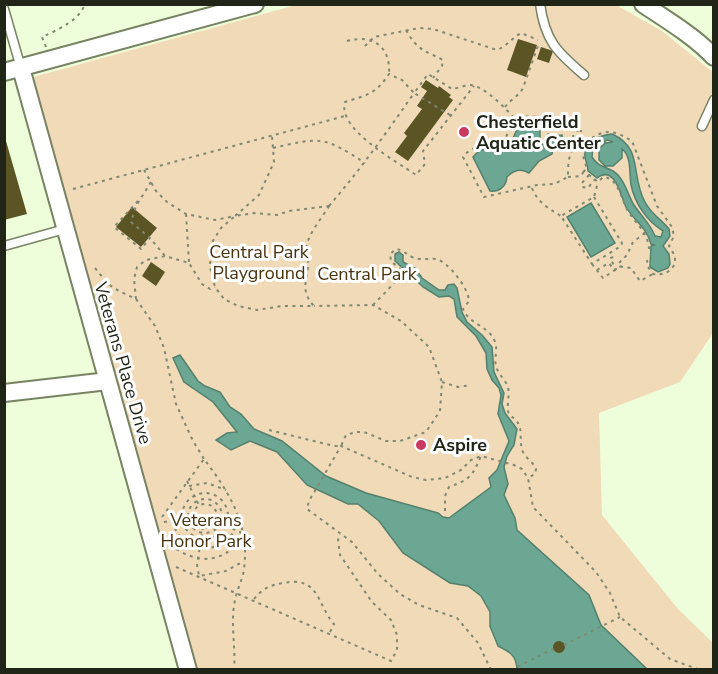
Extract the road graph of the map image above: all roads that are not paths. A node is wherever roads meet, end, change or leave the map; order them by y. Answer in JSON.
{"nodes":[{"id":1,"x":255,"y":4,"type":"edge"},
{"id":2,"x":540,"y":4,"type":"edge"},
{"id":3,"x":643,"y":4,"type":"edge"},
{"id":4,"x":6,"y":6,"type":"edge"},
{"id":5,"x":714,"y":57,"type":"edge"},
{"id":6,"x":13,"y":70,"type":"edge"},
{"id":7,"x":584,"y":75,"type":"dead end"},
{"id":8,"x":714,"y":100,"type":"edge"},
{"id":9,"x":702,"y":126,"type":"dead end"},
{"id":10,"x":66,"y":229,"type":"junction"},
{"id":11,"x":4,"y":246,"type":"edge"},
{"id":12,"x":108,"y":381,"type":"junction"},
{"id":13,"x":4,"y":393,"type":"edge"},
{"id":14,"x":188,"y":669,"type":"edge"}],
"edges":[{"from":1,"to":6,"type":"street"},
{"from":2,"to":7,"type":"lane"},
{"from":3,"to":5,"type":"street"},
{"from":4,"to":6,"type":"lane"},
{"from":6,"to":10,"type":"street","name":"Veterans Place Drive"},
{"from":8,"to":9,"type":"lane"},
{"from":10,"to":11,"type":"lane"},
{"from":10,"to":12,"type":"street","name":"Veterans Place Drive"},
{"from":12,"to":13,"type":"street"},
{"from":12,"to":14,"type":"street","name":"Veterans Place Drive"}]}
